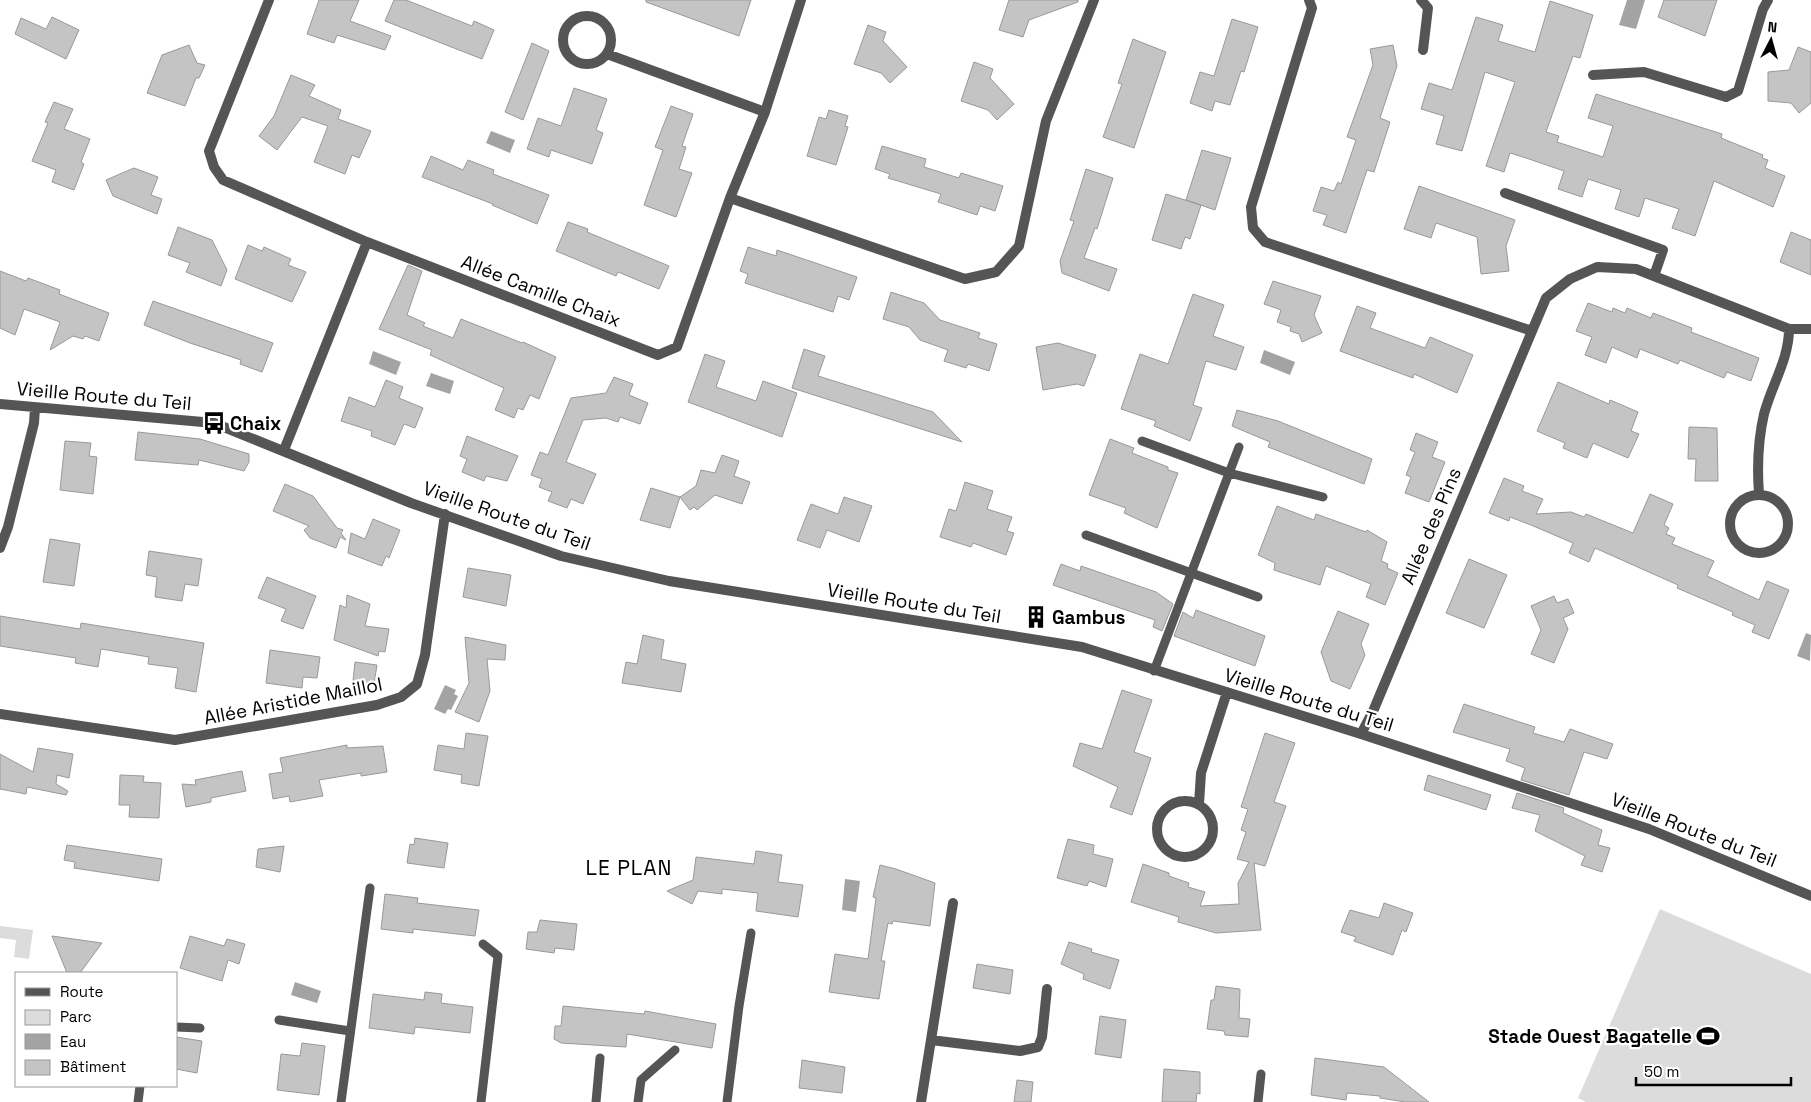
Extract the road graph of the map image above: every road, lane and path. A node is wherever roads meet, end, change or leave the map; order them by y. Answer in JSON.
{"nodes":[{"id":1,"x":269,"y":0,"type":"edge"},
{"id":2,"x":801,"y":0,"type":"edge"},
{"id":3,"x":1094,"y":0,"type":"edge"},
{"id":4,"x":1309,"y":0,"type":"edge"},
{"id":5,"x":1421,"y":0,"type":"edge"},
{"id":6,"x":1768,"y":0,"type":"edge"},
{"id":7,"x":1423,"y":50,"type":"dead end"},
{"id":8,"x":606,"y":54,"type":"junction"},
{"id":9,"x":1593,"y":76,"type":"dead end"},
{"id":10,"x":764,"y":112,"type":"junction"},
{"id":11,"x":1505,"y":193,"type":"dead end"},
{"id":12,"x":730,"y":198,"type":"junction"},
{"id":13,"x":367,"y":242,"type":"junction"},
{"id":14,"x":1654,"y":276,"type":"junction"},
{"id":15,"x":1789,"y":329,"type":"junction"},
{"id":16,"x":1811,"y":329,"type":"edge"},
{"id":17,"x":1532,"y":331,"type":"junction"},
{"id":18,"x":0,"y":404,"type":"edge"},
{"id":19,"x":35,"y":408,"type":"junction"},
{"id":20,"x":1142,"y":441,"type":"dead end"},
{"id":21,"x":1238,"y":447,"type":"dead end"},
{"id":22,"x":284,"y":450,"type":"junction"},
{"id":23,"x":1229,"y":473,"type":"junction"},
{"id":24,"x":1759,"y":494,"type":"junction"},
{"id":25,"x":1323,"y":497,"type":"dead end"},
{"id":26,"x":445,"y":514,"type":"junction"},
{"id":27,"x":1086,"y":535,"type":"dead end"},
{"id":28,"x":0,"y":548,"type":"edge"},
{"id":29,"x":1191,"y":572,"type":"junction"},
{"id":30,"x":1258,"y":597,"type":"dead end"},
{"id":31,"x":1154,"y":671,"type":"junction"},
{"id":32,"x":1227,"y":692,"type":"junction"},
{"id":33,"x":0,"y":714,"type":"edge"},
{"id":34,"x":1361,"y":734,"type":"junction"},
{"id":35,"x":1199,"y":804,"type":"junction"},
{"id":36,"x":370,"y":888,"type":"dead end"},
{"id":37,"x":1811,"y":896,"type":"edge"},
{"id":38,"x":953,"y":903,"type":"dead end"},
{"id":39,"x":751,"y":933,"type":"dead end"},
{"id":40,"x":483,"y":944,"type":"dead end"},
{"id":41,"x":1047,"y":989,"type":"dead end"},
{"id":42,"x":279,"y":1020,"type":"dead end"},
{"id":43,"x":178,"y":1027,"type":"edge"},
{"id":44,"x":200,"y":1028,"type":"dead end"},
{"id":45,"x":350,"y":1031,"type":"junction"},
{"id":46,"x":931,"y":1040,"type":"junction"},
{"id":47,"x":675,"y":1050,"type":"dead end"},
{"id":48,"x":600,"y":1058,"type":"dead end"},
{"id":49,"x":1261,"y":1074,"type":"dead end"},
{"id":50,"x":140,"y":1087,"type":"edge"},
{"id":51,"x":138,"y":1102,"type":"edge"},
{"id":52,"x":341,"y":1102,"type":"edge"},
{"id":53,"x":481,"y":1102,"type":"edge"},
{"id":54,"x":596,"y":1102,"type":"edge"},
{"id":55,"x":638,"y":1102,"type":"edge"},
{"id":56,"x":727,"y":1102,"type":"edge"},
{"id":57,"x":921,"y":1102,"type":"edge"},
{"id":58,"x":1258,"y":1102,"type":"edge"}],
"edges":[{"from":1,"to":13,"type":"street","name":"Allée Camille Chaix"},
{"from":2,"to":10,"type":"street","name":"Allée Camille Chaix"},
{"from":3,"to":12,"type":"street"},
{"from":4,"to":17,"type":"street"},
{"from":5,"to":7,"type":"street"},
{"from":6,"to":9,"type":"street"},
{"from":8,"to":8,"type":"street"},
{"from":8,"to":10,"type":"street"},
{"from":10,"to":12,"type":"street","name":"Allée Camille Chaix"},
{"from":11,"to":14,"type":"street"},
{"from":12,"to":13,"type":"street","name":"Allée Camille Chaix"},
{"from":13,"to":22,"type":"street"},
{"from":14,"to":15,"type":"street","name":"Allée des Pins"},
{"from":14,"to":17,"type":"street","name":"Allée des Pins"},
{"from":15,"to":16,"type":"street"},
{"from":15,"to":24,"type":"street"},
{"from":17,"to":34,"type":"street","name":"Allée des Pins"},
{"from":18,"to":19,"type":"street","name":"Vieille Route du Teil"},
{"from":19,"to":22,"type":"street","name":"Vieille Route du Teil"},
{"from":19,"to":28,"type":"street"},
{"from":20,"to":23,"type":"lane"},
{"from":21,"to":23,"type":"lane"},
{"from":22,"to":26,"type":"street","name":"Vieille Route du Teil"},
{"from":23,"to":25,"type":"lane"},
{"from":23,"to":29,"type":"lane"},
{"from":24,"to":24,"type":"street"},
{"from":26,"to":31,"type":"street","name":"Vieille Route du Teil"},
{"from":26,"to":33,"type":"street","name":"Allée Aristide Maillol"},
{"from":27,"to":29,"type":"lane"},
{"from":29,"to":30,"type":"lane"},
{"from":29,"to":31,"type":"lane"},
{"from":31,"to":32,"type":"street","name":"Vieille Route du Teil"},
{"from":32,"to":34,"type":"street","name":"Vieille Route du Teil"},
{"from":32,"to":35,"type":"street"},
{"from":34,"to":37,"type":"street","name":"Vieille Route du Teil"},
{"from":35,"to":35,"type":"street"},
{"from":36,"to":45,"type":"lane"},
{"from":38,"to":46,"type":"street"},
{"from":39,"to":56,"type":"lane"},
{"from":40,"to":53,"type":"lane"},
{"from":41,"to":46,"type":"street"},
{"from":42,"to":45,"type":"lane"},
{"from":43,"to":44,"type":"lane"},
{"from":45,"to":52,"type":"lane"},
{"from":46,"to":57,"type":"street"},
{"from":47,"to":55,"type":"lane"},
{"from":48,"to":54,"type":"lane"},
{"from":49,"to":58,"type":"lane"},
{"from":50,"to":51,"type":"lane"}]}
